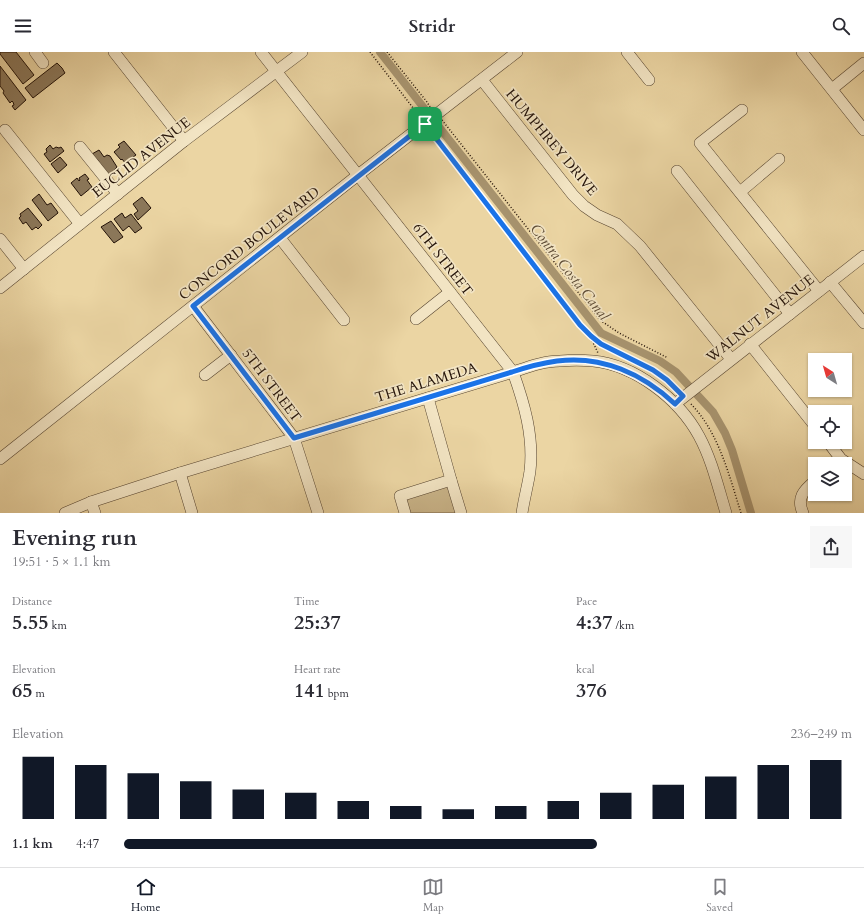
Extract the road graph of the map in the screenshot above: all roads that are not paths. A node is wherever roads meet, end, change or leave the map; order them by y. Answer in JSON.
{"nodes":[{"id":1,"x":35,"y":52,"type":"edge"},
{"id":2,"x":114,"y":52,"type":"edge"},
{"id":3,"x":261,"y":52,"type":"edge"},
{"id":4,"x":302,"y":52,"type":"edge"},
{"id":5,"x":517,"y":52,"type":"edge"},
{"id":6,"x":627,"y":52,"type":"edge"},
{"id":7,"x":802,"y":52,"type":"edge"},
{"id":8,"x":43,"y":63,"type":"dead end"},
{"id":9,"x":864,"y":63,"type":"edge"},
{"id":10,"x":276,"y":72,"type":"junction"},
{"id":11,"x":482,"y":80,"type":"junction"},
{"id":12,"x":649,"y":80,"type":"dead end"},
{"id":13,"x":832,"y":89,"type":"junction"},
{"id":14,"x":742,"y":110,"type":"dead end"},
{"id":15,"x":5,"y":130,"type":"dead end"},
{"id":16,"x":864,"y":130,"type":"edge"},
{"id":17,"x":184,"y":141,"type":"junction"},
{"id":18,"x":80,"y":147,"type":"dead end"},
{"id":19,"x":779,"y":159,"type":"dead end"},
{"id":20,"x":677,"y":171,"type":"dead end"},
{"id":21,"x":358,"y":175,"type":"junction"},
{"id":22,"x":740,"y":192,"type":"junction"},
{"id":23,"x":118,"y":194,"type":"junction"},
{"id":24,"x":80,"y":224,"type":"junction"},
{"id":25,"x":280,"y":238,"type":"junction"},
{"id":26,"x":0,"y":239,"type":"edge"},
{"id":27,"x":864,"y":256,"type":"edge"},
{"id":28,"x":24,"y":269,"type":"junction"},
{"id":29,"x":830,"y":282,"type":"junction"},
{"id":30,"x":0,"y":288,"type":"edge"},
{"id":31,"x":819,"y":291,"type":"junction"},
{"id":32,"x":450,"y":292,"type":"junction"},
{"id":33,"x":193,"y":306,"type":"junction"},
{"id":34,"x":790,"y":314,"type":"junction"},
{"id":35,"x":416,"y":319,"type":"dead end"},
{"id":36,"x":344,"y":320,"type":"dead end"},
{"id":37,"x":864,"y":323,"type":"edge"},
{"id":38,"x":750,"y":344,"type":"junction"},
{"id":39,"x":231,"y":355,"type":"junction"},
{"id":40,"x":731,"y":359,"type":"junction"},
{"id":41,"x":512,"y":372,"type":"junction"},
{"id":42,"x":205,"y":375,"type":"dead end"},
{"id":43,"x":428,"y":398,"type":"junction"},
{"id":44,"x":679,"y":400,"type":"junction"},
{"id":45,"x":808,"y":417,"type":"edge"},
{"id":46,"x":294,"y":438,"type":"junction"},
{"id":47,"x":0,"y":458,"type":"edge"},
{"id":48,"x":852,"y":468,"type":"edge"},
{"id":49,"x":180,"y":473,"type":"junction"},
{"id":50,"x":864,"y":474,"type":"edge"},
{"id":51,"x":451,"y":480,"type":"junction"},
{"id":52,"x":808,"y":487,"type":"edge"},
{"id":53,"x":91,"y":502,"type":"junction"},
{"id":54,"x":65,"y":513,"type":"edge"},
{"id":55,"x":95,"y":513,"type":"edge"},
{"id":56,"x":192,"y":513,"type":"edge"},
{"id":57,"x":318,"y":513,"type":"edge"},
{"id":58,"x":406,"y":513,"type":"edge"},
{"id":59,"x":461,"y":513,"type":"edge"},
{"id":60,"x":522,"y":513,"type":"edge"},
{"id":61,"x":726,"y":513,"type":"edge"},
{"id":62,"x":803,"y":513,"type":"edge"}],
"edges":[{"from":1,"to":8,"type":"street"},
{"from":2,"to":17,"type":"street"},
{"from":3,"to":10,"type":"street","name":"6TH STREET"},
{"from":4,"to":10,"type":"street","name":"EUCLID AVENUE"},
{"from":5,"to":11,"type":"street","name":"CONCORD BOULEVARD"},
{"from":6,"to":12,"type":"street"},
{"from":7,"to":13,"type":"street"},
{"from":9,"to":13,"type":"street"},
{"from":10,"to":17,"type":"street","name":"EUCLID AVENUE"},
{"from":10,"to":21,"type":"street","name":"6TH STREET"},
{"from":11,"to":21,"type":"street","name":"CONCORD BOULEVARD"},
{"from":11,"to":40,"type":"street","name":"HUMPHREY DRIVE"},
{"from":13,"to":16,"type":"street"},
{"from":14,"to":22,"type":"street"},
{"from":15,"to":24,"type":"street"},
{"from":17,"to":23,"type":"street","name":"EUCLID AVENUE"},
{"from":18,"to":23,"type":"street"},
{"from":19,"to":22,"type":"street"},
{"from":20,"to":34,"type":"street"},
{"from":21,"to":25,"type":"street","name":"CONCORD BOULEVARD"},
{"from":21,"to":32,"type":"street","name":"6TH STREET"},
{"from":22,"to":31,"type":"street"},
{"from":23,"to":24,"type":"street","name":"EUCLID AVENUE"},
{"from":24,"to":28,"type":"street","name":"EUCLID AVENUE"},
{"from":25,"to":33,"type":"street","name":"CONCORD BOULEVARD"},
{"from":25,"to":36,"type":"street"},
{"from":26,"to":28,"type":"street"},
{"from":27,"to":29,"type":"street","name":"WALNUT AVENUE"},
{"from":28,"to":30,"type":"street","name":"EUCLID AVENUE"},
{"from":29,"to":31,"type":"street","name":"WALNUT AVENUE"},
{"from":29,"to":37,"type":"street"},
{"from":31,"to":34,"type":"street","name":"WALNUT AVENUE"},
{"from":32,"to":35,"type":"street"},
{"from":32,"to":41,"type":"street","name":"6TH STREET"},
{"from":33,"to":39,"type":"street","name":"5TH STREET"},
{"from":33,"to":47,"type":"street","name":"CONCORD BOULEVARD"},
{"from":34,"to":38,"type":"street","name":"WALNUT AVENUE"},
{"from":38,"to":40,"type":"street","name":"WALNUT AVENUE"},
{"from":38,"to":45,"type":"street"},
{"from":39,"to":42,"type":"street"},
{"from":39,"to":46,"type":"street","name":"5TH STREET"},
{"from":40,"to":44,"type":"street","name":"WALNUT AVENUE"},
{"from":41,"to":43,"type":"street","name":"THE ALAMEDA"},
{"from":41,"to":44,"type":"street","name":"THE ALAMEDA"},
{"from":41,"to":60,"type":"street","name":"6TH STREET"},
{"from":43,"to":46,"type":"street","name":"THE ALAMEDA"},
{"from":43,"to":51,"type":"street"},
{"from":44,"to":61,"type":"street","name":"THE ALAMEDA"},
{"from":46,"to":49,"type":"street","name":"THE ALAMEDA"},
{"from":46,"to":57,"type":"street","name":"5TH STREET"},
{"from":48,"to":50,"type":"street"},
{"from":49,"to":53,"type":"street","name":"THE ALAMEDA"},
{"from":49,"to":56,"type":"street"},
{"from":51,"to":58,"type":"street"},
{"from":51,"to":59,"type":"street"},
{"from":52,"to":62,"type":"street"},
{"from":53,"to":54,"type":"street","name":"THE ALAMEDA"},
{"from":53,"to":55,"type":"street"}]}
